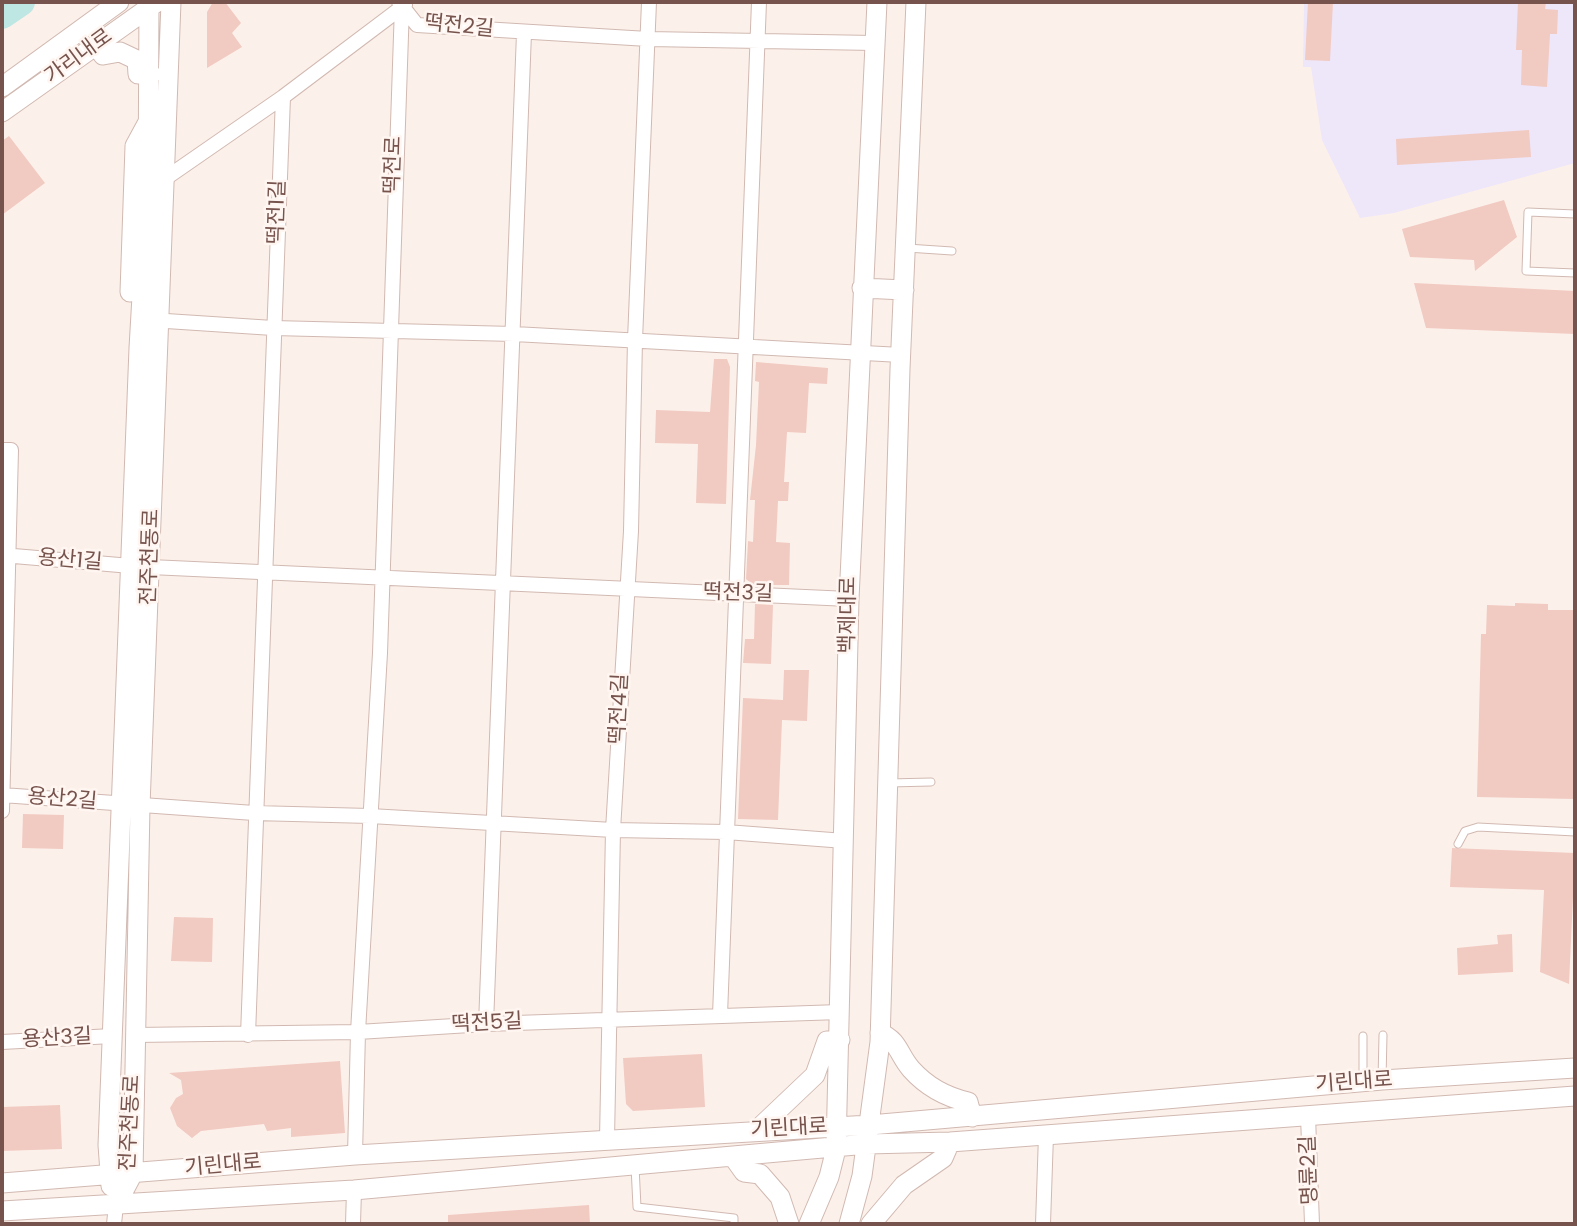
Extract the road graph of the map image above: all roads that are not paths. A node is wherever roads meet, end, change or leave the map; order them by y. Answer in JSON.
{"nodes":[{"id":1,"x":119,"y":2,"type":"edge"},
{"id":2,"x":171,"y":2,"type":"edge"},
{"id":3,"x":649,"y":2,"type":"edge"},
{"id":4,"x":759,"y":2,"type":"edge"},
{"id":5,"x":877,"y":2,"type":"edge"},
{"id":6,"x":916,"y":2,"type":"edge"},
{"id":7,"x":152,"y":3,"type":"edge"},
{"id":8,"x":403,"y":3,"type":"edge"},
{"id":9,"x":524,"y":33,"type":"junction"},
{"id":10,"x":648,"y":39,"type":"junction"},
{"id":11,"x":757,"y":42,"type":"junction"},
{"id":12,"x":874,"y":43,"type":"junction"},
{"id":13,"x":96,"y":45,"type":"junction"},
{"id":14,"x":151,"y":74,"type":"junction"},
{"id":15,"x":2,"y":87,"type":"edge"},
{"id":16,"x":283,"y":97,"type":"junction"},
{"id":17,"x":2,"y":112,"type":"edge"},
{"id":18,"x":150,"y":118,"type":"junction"},
{"id":19,"x":166,"y":178,"type":"junction"},
{"id":20,"x":1575,"y":214,"type":"edge"},
{"id":21,"x":907,"y":248,"type":"junction"},
{"id":22,"x":952,"y":251,"type":"dead end"},
{"id":23,"x":1575,"y":273,"type":"edge"},
{"id":24,"x":862,"y":288,"type":"junction"},
{"id":25,"x":904,"y":290,"type":"junction"},
{"id":26,"x":151,"y":320,"type":"junction"},
{"id":27,"x":273,"y":328,"type":"junction"},
{"id":28,"x":389,"y":329,"type":"junction"},
{"id":29,"x":514,"y":334,"type":"junction"},
{"id":30,"x":635,"y":340,"type":"junction"},
{"id":31,"x":744,"y":346,"type":"junction"},
{"id":32,"x":859,"y":352,"type":"junction"},
{"id":33,"x":901,"y":355,"type":"junction"},
{"id":34,"x":137,"y":383,"type":"junction"},
{"id":35,"x":6,"y":450,"type":"edge"},
{"id":36,"x":5,"y":556,"type":"edge"},
{"id":37,"x":141,"y":566,"type":"junction"},
{"id":38,"x":265,"y":574,"type":"junction"},
{"id":39,"x":381,"y":579,"type":"junction"},
{"id":40,"x":505,"y":582,"type":"junction"},
{"id":41,"x":627,"y":589,"type":"junction"},
{"id":42,"x":735,"y":594,"type":"junction"},
{"id":43,"x":849,"y":598,"type":"junction"},
{"id":44,"x":5,"y":673,"type":"joint"},
{"id":45,"x":931,"y":782,"type":"dead end"},
{"id":46,"x":888,"y":783,"type":"junction"},
{"id":47,"x":2,"y":795,"type":"edge"},
{"id":48,"x":131,"y":806,"type":"junction"},
{"id":49,"x":2,"y":811,"type":"edge"},
{"id":50,"x":254,"y":814,"type":"junction"},
{"id":51,"x":370,"y":816,"type":"junction"},
{"id":52,"x":493,"y":824,"type":"junction"},
{"id":53,"x":613,"y":830,"type":"junction"},
{"id":54,"x":726,"y":832,"type":"junction"},
{"id":55,"x":1575,"y":832,"type":"edge"},
{"id":56,"x":845,"y":841,"type":"junction"},
{"id":57,"x":1458,"y":844,"type":"dead end"},
{"id":58,"x":840,"y":1012,"type":"junction"},
{"id":59,"x":720,"y":1015,"type":"junction"},
{"id":60,"x":608,"y":1019,"type":"junction"},
{"id":61,"x":486,"y":1024,"type":"junction"},
{"id":62,"x":358,"y":1032,"type":"junction"},
{"id":63,"x":880,"y":1033,"type":"junction"},
{"id":64,"x":135,"y":1035,"type":"junction"},
{"id":65,"x":248,"y":1035,"type":"junction"},
{"id":66,"x":1383,"y":1035,"type":"dead end"},
{"id":67,"x":112,"y":1036,"type":"junction"},
{"id":68,"x":1363,"y":1036,"type":"dead end"},
{"id":69,"x":840,"y":1040,"type":"junction"},
{"id":70,"x":2,"y":1042,"type":"edge"},
{"id":71,"x":1575,"y":1068,"type":"edge"},
{"id":72,"x":1373,"y":1081,"type":"junction"},
{"id":73,"x":1575,"y":1096,"type":"edge"},
{"id":74,"x":1308,"y":1116,"type":"junction"},
{"id":75,"x":972,"y":1117,"type":"junction"},
{"id":76,"x":870,"y":1125,"type":"junction"},
{"id":77,"x":837,"y":1127,"type":"junction"},
{"id":78,"x":756,"y":1131,"type":"junction"},
{"id":79,"x":1046,"y":1135,"type":"junction"},
{"id":80,"x":607,"y":1139,"type":"junction"},
{"id":81,"x":950,"y":1142,"type":"junction"},
{"id":82,"x":867,"y":1144,"type":"junction"},
{"id":83,"x":836,"y":1149,"type":"junction"},
{"id":84,"x":355,"y":1155,"type":"junction"},
{"id":85,"x":734,"y":1158,"type":"junction"},
{"id":86,"x":635,"y":1166,"type":"junction"},
{"id":87,"x":133,"y":1173,"type":"junction"},
{"id":88,"x":108,"y":1175,"type":"junction"},
{"id":89,"x":2,"y":1183,"type":"edge"},
{"id":90,"x":354,"y":1190,"type":"junction"},
{"id":91,"x":2,"y":1211,"type":"edge"},
{"id":92,"x":115,"y":1214,"type":"edge"},
{"id":93,"x":24,"y":1217,"type":"edge"},
{"id":94,"x":854,"y":1223,"type":"edge"},
{"id":95,"x":353,"y":1224,"type":"edge"},
{"id":96,"x":734,"y":1224,"type":"edge"},
{"id":97,"x":789,"y":1224,"type":"edge"},
{"id":98,"x":809,"y":1224,"type":"edge"},
{"id":99,"x":871,"y":1224,"type":"edge"},
{"id":100,"x":1042,"y":1224,"type":"edge"},
{"id":101,"x":1312,"y":1224,"type":"edge"}],
"edges":[{"from":1,"to":15,"type":"street","name":"가리내로"},
{"from":2,"to":19,"type":"street","name":"전주천동로"},
{"from":3,"to":10,"type":"street"},
{"from":4,"to":11,"type":"street"},
{"from":5,"to":12,"type":"street","name":"백제대로"},
{"from":6,"to":21,"type":"street","name":"백제대로"},
{"from":7,"to":13,"type":"street","name":"가리내로"},
{"from":7,"to":14,"type":"street","name":"전주천동로"},
{"from":8,"to":9,"type":"street","name":"떡전2길"},
{"from":8,"to":16,"type":"street"},
{"from":8,"to":28,"type":"street","name":"떡전로"},
{"from":9,"to":10,"type":"street","name":"떡전2길"},
{"from":9,"to":29,"type":"street","name":"떡전2길"},
{"from":10,"to":11,"type":"street","name":"떡전2길"},
{"from":10,"to":30,"type":"street"},
{"from":11,"to":12,"type":"street","name":"떡전2길"},
{"from":11,"to":31,"type":"street"},
{"from":12,"to":24,"type":"street","name":"백제대로"},
{"from":13,"to":14,"type":"street"},
{"from":13,"to":17,"type":"street","name":"가리내로"},
{"from":14,"to":18,"type":"street","name":"전주천동로"},
{"from":16,"to":19,"type":"street"},
{"from":16,"to":27,"type":"street","name":"떡전1길"},
{"from":18,"to":26,"type":"street","name":"전주천동로"},
{"from":18,"to":34,"type":"street"},
{"from":19,"to":26,"type":"street","name":"전주천동로"},
{"from":20,"to":23,"type":"lane"},
{"from":21,"to":22,"type":"lane"},
{"from":21,"to":25,"type":"street","name":"백제대로"},
{"from":24,"to":25,"type":"street"},
{"from":24,"to":32,"type":"street","name":"백제대로"},
{"from":25,"to":33,"type":"street","name":"백제대로"},
{"from":26,"to":27,"type":"street"},
{"from":26,"to":34,"type":"street","name":"전주천동로"},
{"from":26,"to":37,"type":"street","name":"전주천동로"},
{"from":27,"to":28,"type":"street"},
{"from":27,"to":38,"type":"street"},
{"from":28,"to":29,"type":"street"},
{"from":28,"to":39,"type":"street","name":"떡전로"},
{"from":29,"to":30,"type":"street"},
{"from":29,"to":40,"type":"street"},
{"from":30,"to":31,"type":"street"},
{"from":30,"to":41,"type":"street"},
{"from":31,"to":32,"type":"street"},
{"from":31,"to":42,"type":"street"},
{"from":32,"to":33,"type":"street"},
{"from":32,"to":43,"type":"street","name":"백제대로"},
{"from":33,"to":46,"type":"street","name":"백제대로"},
{"from":34,"to":37,"type":"street","name":"전주천동로"},
{"from":35,"to":36,"type":"street","name":"용산1길"},
{"from":36,"to":37,"type":"street","name":"용산1길"},
{"from":36,"to":44,"type":"street","name":"용산1길"},
{"from":37,"to":38,"type":"street","name":"떡전3길"},
{"from":37,"to":48,"type":"street","name":"전주천동로"},
{"from":38,"to":39,"type":"street","name":"떡전3길"},
{"from":38,"to":50,"type":"street"},
{"from":39,"to":40,"type":"street","name":"떡전3길"},
{"from":39,"to":51,"type":"street"},
{"from":40,"to":41,"type":"street","name":"떡전3길"},
{"from":40,"to":52,"type":"street"},
{"from":41,"to":42,"type":"street","name":"떡전3길"},
{"from":41,"to":53,"type":"street","name":"떡전4길"},
{"from":42,"to":43,"type":"street","name":"떡전3길"},
{"from":42,"to":54,"type":"street"},
{"from":43,"to":56,"type":"street","name":"백제대로"},
{"from":44,"to":47,"type":"street","name":"용산2길"},
{"from":45,"to":46,"type":"lane"},
{"from":46,"to":63,"type":"street","name":"백제대로"},
{"from":47,"to":48,"type":"street","name":"용산2길"},
{"from":47,"to":49,"type":"street","name":"용산2길"},
{"from":48,"to":50,"type":"street"},
{"from":48,"to":64,"type":"street","name":"전주천동로"},
{"from":48,"to":67,"type":"street","name":"전주천동로"},
{"from":50,"to":51,"type":"street"},
{"from":50,"to":65,"type":"street"},
{"from":51,"to":52,"type":"street"},
{"from":51,"to":62,"type":"street"},
{"from":52,"to":53,"type":"street"},
{"from":52,"to":61,"type":"street"},
{"from":53,"to":54,"type":"street"},
{"from":53,"to":60,"type":"street","name":"떡전4길"},
{"from":54,"to":56,"type":"street"},
{"from":54,"to":59,"type":"street"},
{"from":55,"to":57,"type":"lane"},
{"from":56,"to":58,"type":"street","name":"백제대로"},
{"from":58,"to":59,"type":"street","name":"떡전5길"},
{"from":58,"to":69,"type":"street","name":"백제대로"},
{"from":59,"to":60,"type":"street","name":"떡전5길"},
{"from":60,"to":61,"type":"street","name":"떡전5길"},
{"from":60,"to":80,"type":"street","name":"떡전4길"},
{"from":61,"to":62,"type":"street","name":"떡전5길"},
{"from":62,"to":65,"type":"street","name":"떡전5길"},
{"from":62,"to":84,"type":"street"},
{"from":63,"to":75,"type":"street"},
{"from":63,"to":76,"type":"street","name":"백제대로"},
{"from":64,"to":65,"type":"street","name":"떡전5길"},
{"from":64,"to":87,"type":"street","name":"전주천동로"},
{"from":66,"to":72,"type":"lane"},
{"from":67,"to":70,"type":"street","name":"용산3길"},
{"from":67,"to":88,"type":"street","name":"전주천동로"},
{"from":68,"to":72,"type":"lane"},
{"from":69,"to":77,"type":"street","name":"백제대로"},
{"from":69,"to":78,"type":"street"},
{"from":71,"to":72,"type":"street","name":"기린대로"},
{"from":72,"to":75,"type":"street","name":"기린대로"},
{"from":73,"to":74,"type":"street","name":"기린대로"},
{"from":74,"to":79,"type":"street","name":"기린대로"},
{"from":74,"to":101,"type":"street","name":"명륜2길"},
{"from":75,"to":76,"type":"street","name":"기린대로"},
{"from":76,"to":77,"type":"street","name":"기린대로"},
{"from":76,"to":82,"type":"street","name":"백제대로"},
{"from":77,"to":78,"type":"street","name":"기린대로"},
{"from":77,"to":83,"type":"street","name":"백제대로"},
{"from":78,"to":80,"type":"street","name":"기린대로"},
{"from":79,"to":81,"type":"street","name":"기린대로"},
{"from":79,"to":100,"type":"street"},
{"from":80,"to":84,"type":"street","name":"기린대로"},
{"from":81,"to":82,"type":"street","name":"기린대로"},
{"from":81,"to":99,"type":"street"},
{"from":82,"to":83,"type":"street","name":"기린대로"},
{"from":82,"to":94,"type":"street","name":"백제대로"},
{"from":83,"to":85,"type":"street","name":"기린대로"},
{"from":83,"to":98,"type":"street","name":"백제대로"},
{"from":84,"to":87,"type":"street","name":"기린대로"},
{"from":85,"to":86,"type":"street","name":"기린대로"},
{"from":85,"to":97,"type":"street"},
{"from":86,"to":90,"type":"street","name":"기린대로"},
{"from":86,"to":96,"type":"lane"},
{"from":87,"to":88,"type":"street","name":"기린대로"},
{"from":87,"to":92,"type":"street","name":"전주천동로"},
{"from":88,"to":89,"type":"street","name":"기린대로"},
{"from":88,"to":92,"type":"street","name":"전주천동로"},
{"from":90,"to":92,"type":"street","name":"기린대로"},
{"from":90,"to":95,"type":"street"},
{"from":91,"to":93,"type":"street","name":"기린대로"},
{"from":92,"to":93,"type":"street","name":"기린대로"}]}
